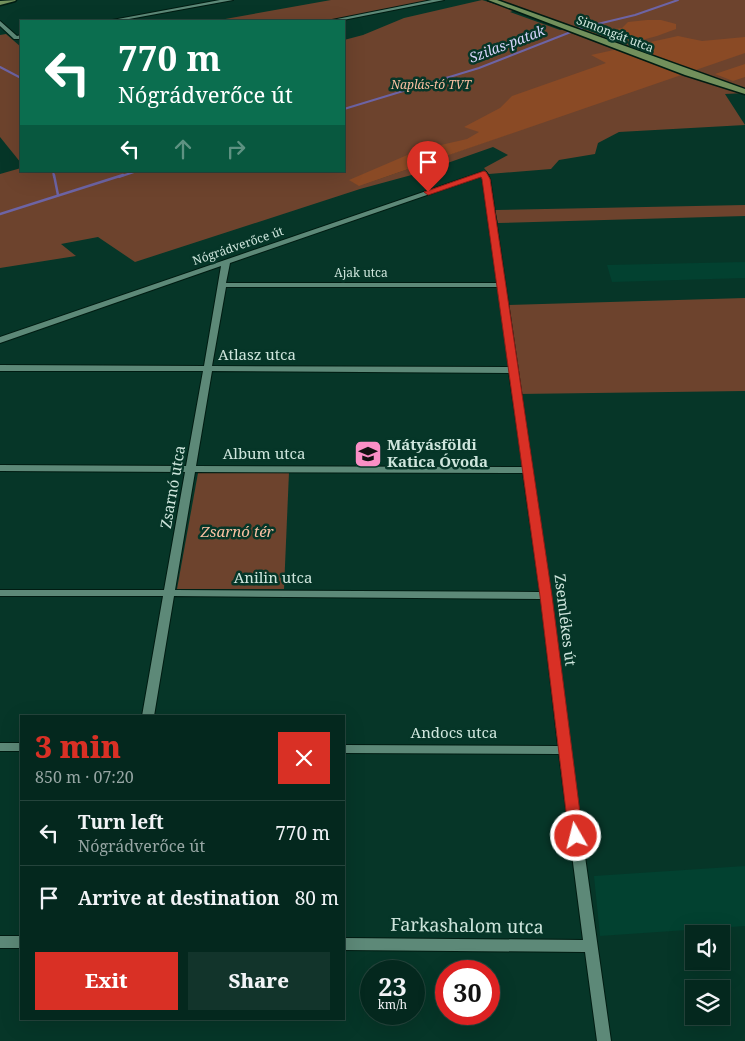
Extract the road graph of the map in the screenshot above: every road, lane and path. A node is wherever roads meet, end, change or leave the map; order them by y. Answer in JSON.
{"nodes":[{"id":1,"x":13,"y":0,"type":"edge"},
{"id":2,"x":230,"y":0,"type":"edge"},
{"id":3,"x":440,"y":0,"type":"edge"},
{"id":4,"x":491,"y":0,"type":"edge"},
{"id":5,"x":0,"y":3,"type":"edge"},
{"id":6,"x":116,"y":20,"type":"edge"},
{"id":7,"x":335,"y":20,"type":"edge"},
{"id":8,"x":0,"y":23,"type":"edge"},
{"id":9,"x":19,"y":37,"type":"edge"},
{"id":10,"x":745,"y":82,"type":"edge"},
{"id":11,"x":732,"y":88,"type":"junction"},
{"id":12,"x":745,"y":92,"type":"edge"},
{"id":13,"x":484,"y":173,"type":"joint"},
{"id":14,"x":226,"y":262,"type":"junction"},
{"id":15,"x":223,"y":285,"type":"junction"},
{"id":16,"x":500,"y":285,"type":"junction"},
{"id":17,"x":0,"y":340,"type":"edge"},
{"id":18,"x":0,"y":368,"type":"edge"},
{"id":19,"x":208,"y":369,"type":"junction"},
{"id":20,"x":514,"y":370,"type":"junction"},
{"id":21,"x":0,"y":468,"type":"edge"},
{"id":22,"x":191,"y":468,"type":"junction"},
{"id":23,"x":527,"y":470,"type":"junction"},
{"id":24,"x":0,"y":593,"type":"edge"},
{"id":25,"x":170,"y":594,"type":"junction"},
{"id":26,"x":546,"y":596,"type":"junction"},
{"id":27,"x":148,"y":715,"type":"edge"},
{"id":28,"x":0,"y":747,"type":"edge"},
{"id":29,"x":20,"y":747,"type":"edge"},
{"id":30,"x":345,"y":749,"type":"edge"},
{"id":31,"x":564,"y":750,"type":"junction"},
{"id":32,"x":20,"y":942,"type":"edge"},
{"id":33,"x":1,"y":944,"type":"edge"},
{"id":34,"x":345,"y":944,"type":"edge"},
{"id":35,"x":590,"y":946,"type":"junction"},
{"id":36,"x":604,"y":1041,"type":"edge"}],
"edges":[{"from":1,"to":5,"type":"main road"},
{"from":2,"to":6,"type":"street"},
{"from":3,"to":7,"type":"street"},
{"from":4,"to":11,"type":"main road","name":"Simongát utca"},
{"from":8,"to":9,"type":"street"},
{"from":10,"to":11,"type":"main road"},
{"from":11,"to":12,"type":"main road","name":"Simongát utca"},
{"from":13,"to":14,"type":"street","name":"Nógrádverőce út"},
{"from":13,"to":16,"type":"street","name":"Zsemlékes út"},
{"from":14,"to":15,"type":"street","name":"Zsarnó utca"},
{"from":14,"to":17,"type":"street","name":"Nógrádverőce út"},
{"from":15,"to":16,"type":"street","name":"Ajak utca"},
{"from":15,"to":19,"type":"street","name":"Zsarnó utca"},
{"from":16,"to":20,"type":"street","name":"Zsemlékes út"},
{"from":18,"to":19,"type":"street","name":"Atlasz utca"},
{"from":19,"to":20,"type":"street","name":"Atlasz utca"},
{"from":19,"to":22,"type":"street","name":"Zsarnó utca"},
{"from":20,"to":23,"type":"street","name":"Zsemlékes út"},
{"from":21,"to":22,"type":"street","name":"Album utca"},
{"from":22,"to":23,"type":"street","name":"Album utca"},
{"from":22,"to":25,"type":"street","name":"Zsarnó utca"},
{"from":23,"to":26,"type":"street","name":"Zsemlékes út"},
{"from":24,"to":25,"type":"street","name":"Anilin utca"},
{"from":25,"to":26,"type":"street","name":"Anilin utca"},
{"from":25,"to":27,"type":"street","name":"Zsarnó utca"},
{"from":26,"to":31,"type":"street","name":"Zsemlékes út"},
{"from":28,"to":29,"type":"street"},
{"from":30,"to":31,"type":"street","name":"Andocs utca"},
{"from":31,"to":35,"type":"street","name":"Zsemlékes út"},
{"from":32,"to":33,"type":"street"},
{"from":34,"to":35,"type":"street","name":"Farkashalom utca"},
{"from":35,"to":36,"type":"street","name":"Zsemlékes út"}]}
